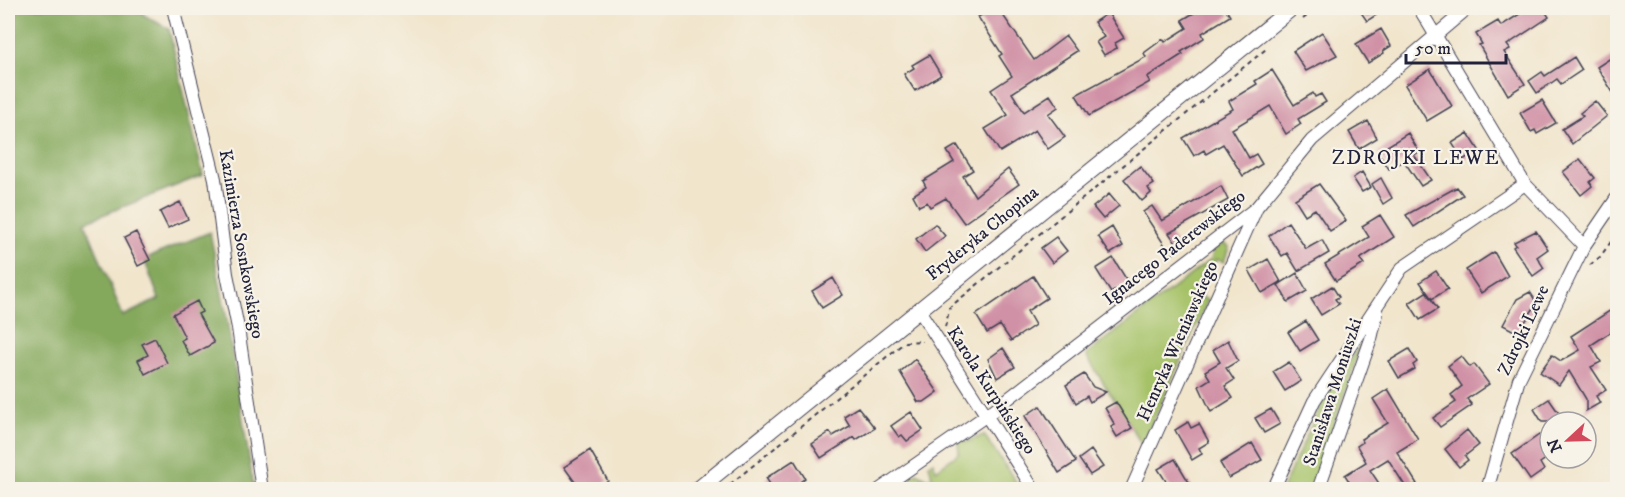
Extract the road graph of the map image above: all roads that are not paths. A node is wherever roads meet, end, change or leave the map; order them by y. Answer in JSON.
{"nodes":[{"id":1,"x":173,"y":8,"type":"edge"},
{"id":2,"x":1292,"y":8,"type":"edge"},
{"id":3,"x":1419,"y":8,"type":"edge"},
{"id":4,"x":1468,"y":8,"type":"edge"},
{"id":5,"x":1437,"y":36,"type":"junction"},
{"id":6,"x":1525,"y":184,"type":"junction"},
{"id":7,"x":1617,"y":196,"type":"edge"},
{"id":8,"x":1256,"y":208,"type":"junction"},
{"id":9,"x":1584,"y":246,"type":"junction"},
{"id":10,"x":1378,"y":305,"type":"junction"},
{"id":11,"x":919,"y":310,"type":"junction"},
{"id":12,"x":987,"y":416,"type":"junction"},
{"id":13,"x":262,"y":489,"type":"edge"},
{"id":14,"x":697,"y":489,"type":"edge"},
{"id":15,"x":879,"y":489,"type":"edge"},
{"id":16,"x":1034,"y":489,"type":"edge"},
{"id":17,"x":1131,"y":489,"type":"edge"},
{"id":18,"x":1273,"y":489,"type":"edge"},
{"id":19,"x":1318,"y":489,"type":"edge"},
{"id":20,"x":1487,"y":489,"type":"edge"}],
"edges":[{"from":1,"to":13,"type":"street","name":"Kazimierza Sosnkowskiego"},
{"from":2,"to":11,"type":"street","name":"Fryderyka Chopina"},
{"from":3,"to":5,"type":"street"},
{"from":4,"to":5,"type":"street","name":"Ignacego Paderewskiego"},
{"from":5,"to":6,"type":"street"},
{"from":5,"to":8,"type":"street","name":"Ignacego Paderewskiego"},
{"from":6,"to":9,"type":"street"},
{"from":6,"to":10,"type":"street","name":"Stanisława Moniuszki"},
{"from":7,"to":9,"type":"street","name":"Zdrojki Lewe"},
{"from":8,"to":12,"type":"street","name":"Ignacego Paderewskiego"},
{"from":8,"to":17,"type":"street","name":"Henryka Wieniawskiego"},
{"from":9,"to":20,"type":"street","name":"Zdrojki Lewe"},
{"from":10,"to":18,"type":"street","name":"Stanisława Moniuszki"},
{"from":10,"to":19,"type":"street","name":"Stanisława Moniuszki"},
{"from":11,"to":12,"type":"street","name":"Karola Kurpińskiego"},
{"from":11,"to":14,"type":"street","name":"Fryderyka Chopina"},
{"from":12,"to":15,"type":"street","name":"Ignacego Paderewskiego"},
{"from":12,"to":16,"type":"street","name":"Karola Kurpińskiego"}]}
